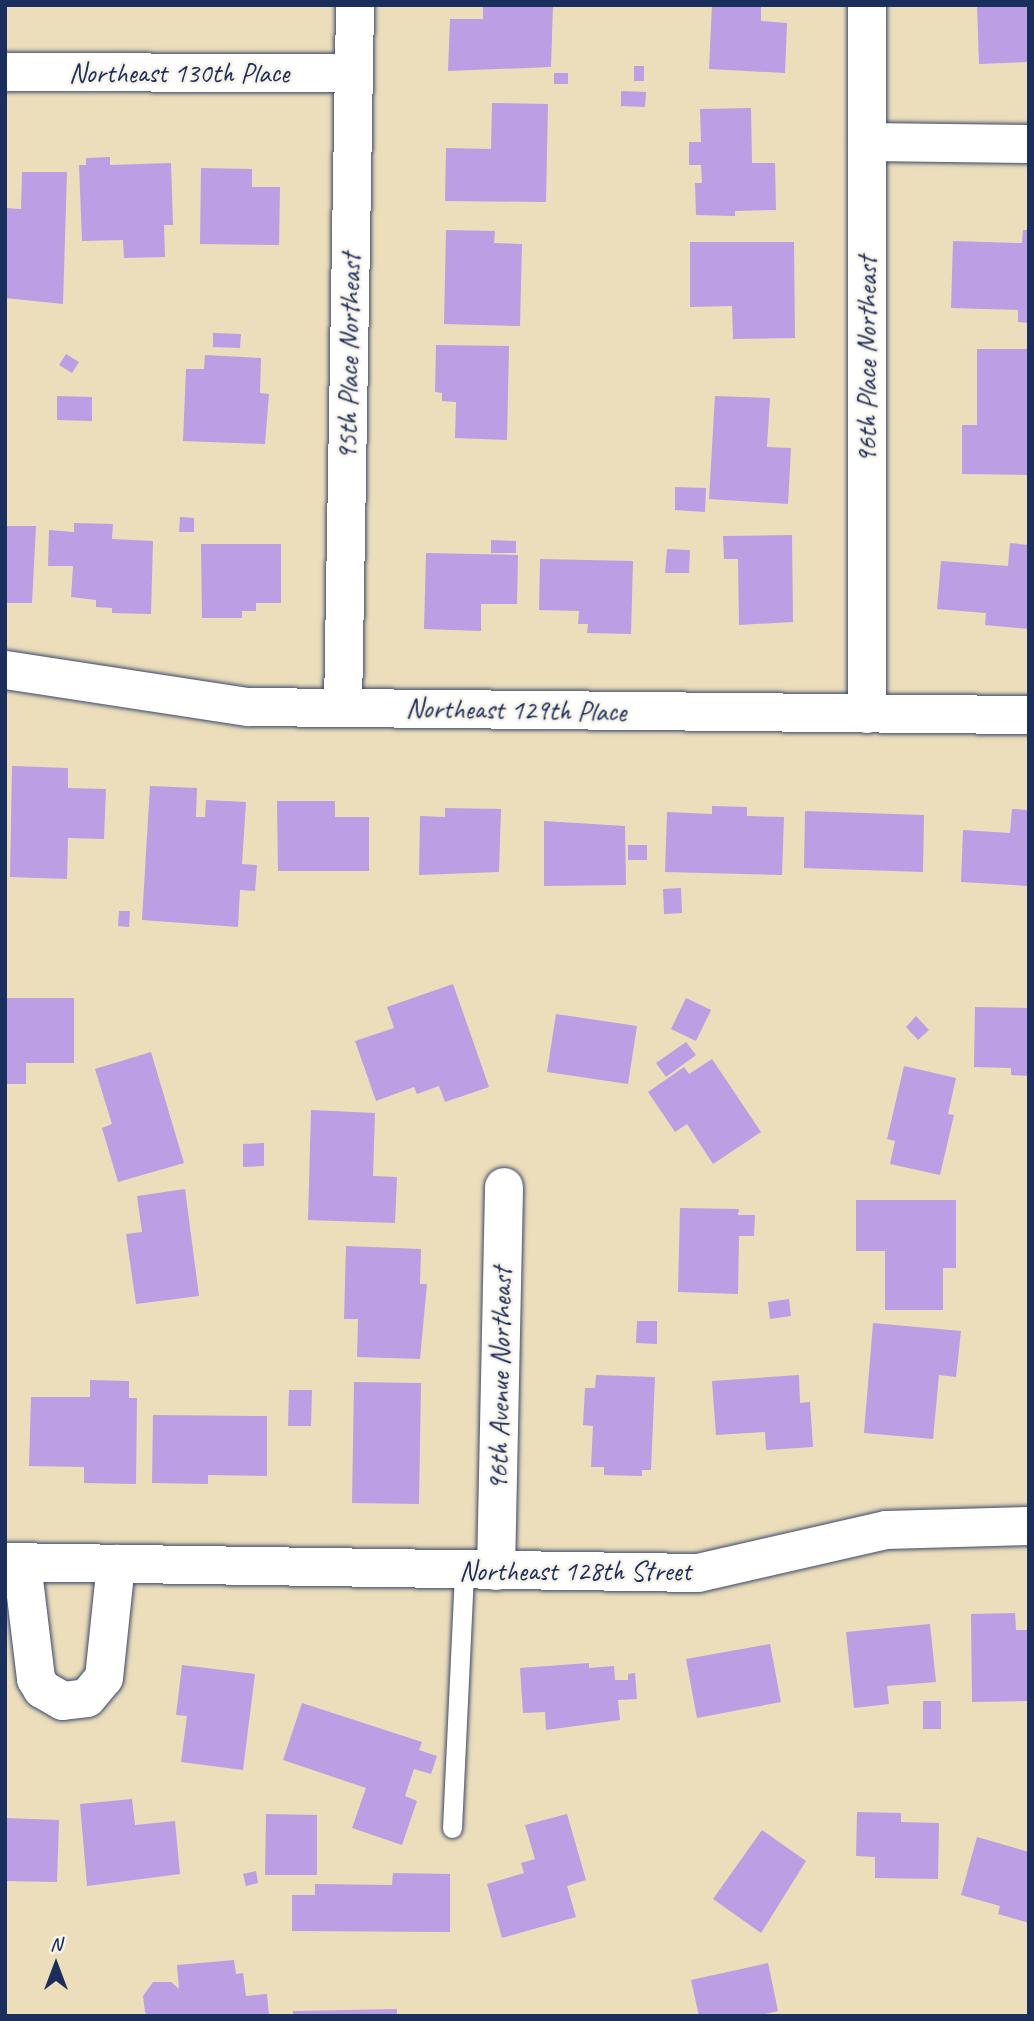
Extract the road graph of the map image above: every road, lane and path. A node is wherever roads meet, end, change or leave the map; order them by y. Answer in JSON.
{"nodes":[{"id":1,"x":355,"y":5,"type":"edge"},
{"id":2,"x":867,"y":5,"type":"edge"},
{"id":3,"x":5,"y":72,"type":"edge"},
{"id":4,"x":353,"y":73,"type":"junction"},
{"id":5,"x":867,"y":142,"type":"junction"},
{"id":6,"x":1029,"y":144,"type":"edge"},
{"id":7,"x":5,"y":670,"type":"edge"},
{"id":8,"x":343,"y":708,"type":"junction"},
{"id":9,"x":867,"y":714,"type":"junction"},
{"id":10,"x":1029,"y":715,"type":"edge"},
{"id":11,"x":504,"y":1187,"type":"dead end"},
{"id":12,"x":1029,"y":1526,"type":"edge"},
{"id":13,"x":14,"y":1563,"type":"edge"},
{"id":14,"x":116,"y":1564,"type":"junction"},
{"id":15,"x":480,"y":1571,"type":"junction"},
{"id":16,"x":452,"y":1828,"type":"dead end"}],
"edges":[{"from":1,"to":4,"type":"street","name":"95th Place Northeast"},
{"from":2,"to":5,"type":"street","name":"96th Place Northeast"},
{"from":3,"to":4,"type":"street","name":"Northeast 130th Place"},
{"from":4,"to":8,"type":"street","name":"95th Place Northeast"},
{"from":5,"to":6,"type":"street"},
{"from":5,"to":9,"type":"street","name":"96th Place Northeast"},
{"from":7,"to":8,"type":"street","name":"Northeast 129th Place"},
{"from":8,"to":9,"type":"street","name":"Northeast 129th Place"},
{"from":9,"to":10,"type":"street","name":"Northeast 129th Place"},
{"from":11,"to":15,"type":"street","name":"96th Avenue Northeast"},
{"from":12,"to":15,"type":"street","name":"Northeast 128th Street"},
{"from":13,"to":14,"type":"street","name":"Northeast 128th Street"},
{"from":13,"to":14,"type":"street","name":"Northeast 128th Street"},
{"from":14,"to":15,"type":"street","name":"Northeast 128th Street"},
{"from":15,"to":16,"type":"lane"}]}
